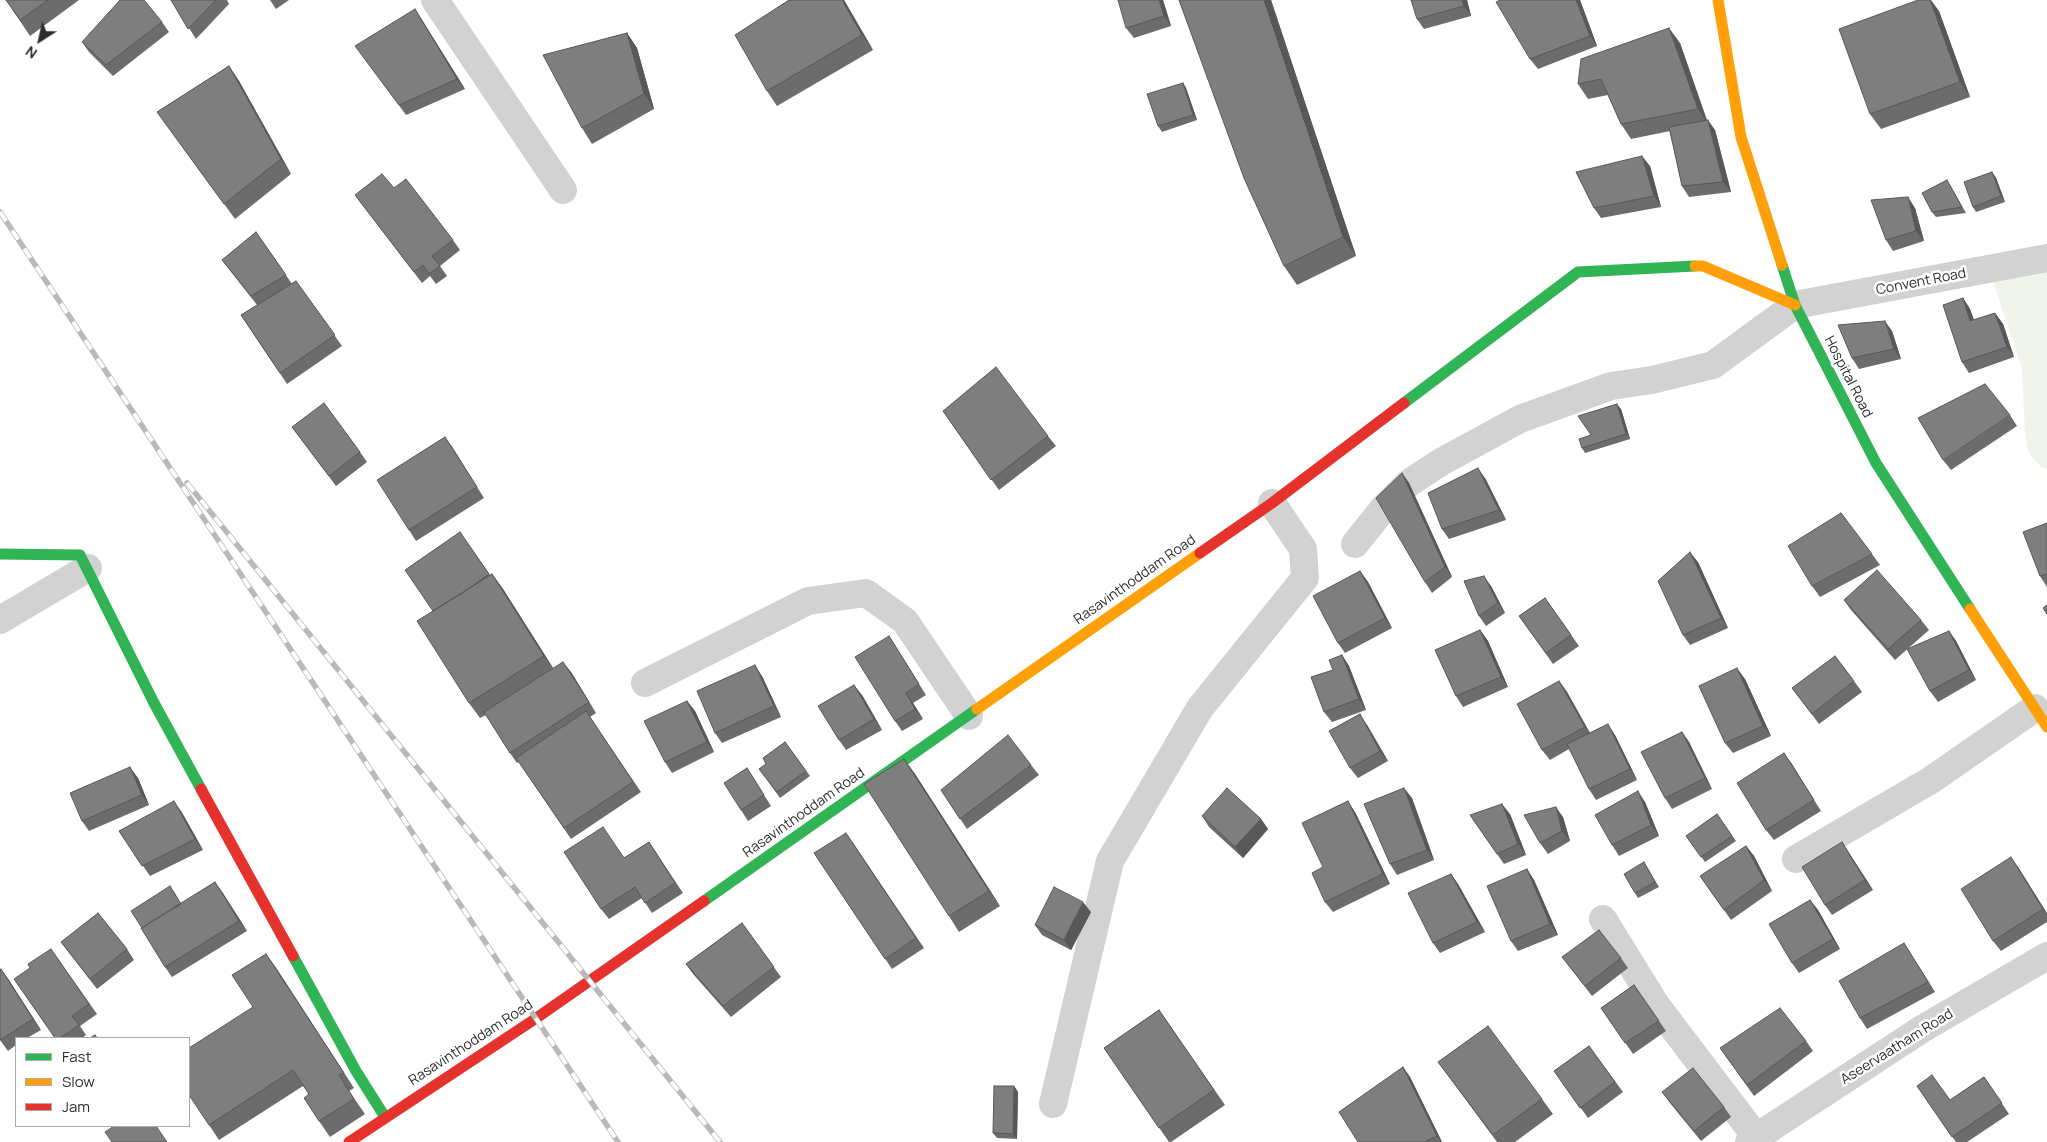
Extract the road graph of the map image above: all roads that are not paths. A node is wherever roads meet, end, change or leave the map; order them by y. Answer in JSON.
{"nodes":[{"id":1,"x":435,"y":0,"type":"edge"},
{"id":2,"x":1718,"y":0,"type":"edge"},
{"id":3,"x":563,"y":190,"type":"dead end"},
{"id":4,"x":2047,"y":258,"type":"edge"},
{"id":5,"x":1795,"y":305,"type":"junction"},
{"id":6,"x":1272,"y":503,"type":"junction"},
{"id":7,"x":1354,"y":544,"type":"dead end"},
{"id":8,"x":0,"y":554,"type":"edge"},
{"id":9,"x":88,"y":568,"type":"junction"},
{"id":10,"x":0,"y":620,"type":"edge"},
{"id":11,"x":645,"y":683,"type":"dead end"},
{"id":12,"x":969,"y":716,"type":"junction"},
{"id":13,"x":2041,"y":717,"type":"edge"},
{"id":14,"x":1796,"y":858,"type":"dead end"},
{"id":15,"x":1603,"y":919,"type":"dead end"},
{"id":16,"x":2047,"y":956,"type":"edge"},
{"id":17,"x":1053,"y":1104,"type":"dead end"},
{"id":18,"x":385,"y":1116,"type":"junction"},
{"id":19,"x":1755,"y":1140,"type":"edge"},
{"id":20,"x":349,"y":1142,"type":"edge"}],
"edges":[{"from":1,"to":3,"type":"street"},
{"from":2,"to":5,"type":"street","name":"Hospital Road"},
{"from":4,"to":5,"type":"street","name":"Convent Road"},
{"from":5,"to":6,"type":"street","name":"Rasavinthoddam Road"},
{"from":5,"to":7,"type":"street"},
{"from":5,"to":13,"type":"street","name":"Hospital Road"},
{"from":6,"to":12,"type":"street","name":"Rasavinthoddam Road"},
{"from":6,"to":17,"type":"street"},
{"from":8,"to":9,"type":"street"},
{"from":9,"to":10,"type":"street"},
{"from":9,"to":18,"type":"street"},
{"from":11,"to":12,"type":"street"},
{"from":12,"to":18,"type":"street","name":"Rasavinthoddam Road"},
{"from":13,"to":14,"type":"street"},
{"from":15,"to":19,"type":"street"},
{"from":16,"to":19,"type":"street","name":"Aseervaatham Road"},
{"from":18,"to":20,"type":"street","name":"Rasavinthoddam Road"}]}
